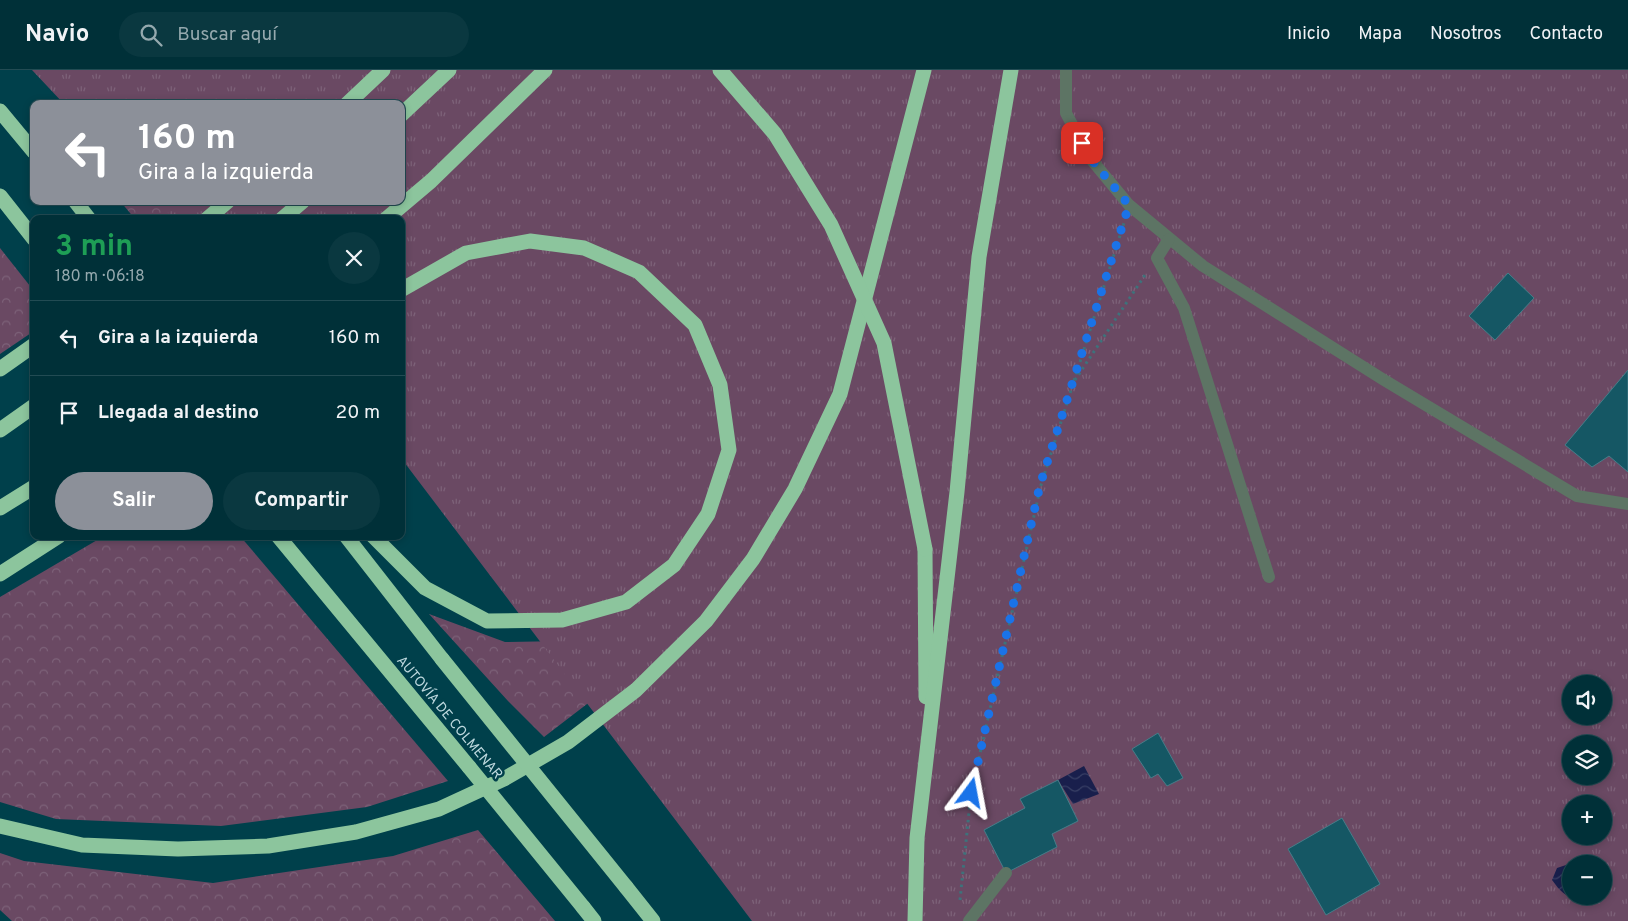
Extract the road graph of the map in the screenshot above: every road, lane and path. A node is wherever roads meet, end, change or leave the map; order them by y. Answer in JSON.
{"nodes":[{"id":1,"x":383,"y":70,"type":"edge"},
{"id":2,"x":449,"y":70,"type":"edge"},
{"id":3,"x":546,"y":70,"type":"edge"},
{"id":4,"x":720,"y":70,"type":"edge"},
{"id":5,"x":924,"y":70,"type":"edge"},
{"id":6,"x":1011,"y":70,"type":"edge"},
{"id":7,"x":1066,"y":70,"type":"edge"},
{"id":8,"x":352,"y":100,"type":"edge"},
{"id":9,"x":0,"y":111,"type":"edge"},
{"id":10,"x":405,"y":111,"type":"edge"},
{"id":11,"x":30,"y":147,"type":"edge"},
{"id":12,"x":0,"y":196,"type":"edge"},
{"id":13,"x":405,"y":203,"type":"edge"},
{"id":14,"x":78,"y":205,"type":"edge"},
{"id":15,"x":223,"y":205,"type":"edge"},
{"id":16,"x":298,"y":205,"type":"edge"},
{"id":17,"x":403,"y":205,"type":"edge"},
{"id":18,"x":1129,"y":205,"type":"junction"},
{"id":19,"x":0,"y":210,"type":"edge"},
{"id":20,"x":86,"y":215,"type":"edge"},
{"id":21,"x":212,"y":215,"type":"edge"},
{"id":22,"x":287,"y":215,"type":"edge"},
{"id":23,"x":391,"y":215,"type":"edge"},
{"id":24,"x":30,"y":234,"type":"edge"},
{"id":25,"x":1169,"y":239,"type":"junction"},
{"id":26,"x":30,"y":242,"type":"edge"},
{"id":27,"x":1157,"y":258,"type":"junction"},
{"id":28,"x":405,"y":288,"type":"edge"},
{"id":29,"x":30,"y":348,"type":"edge"},
{"id":30,"x":0,"y":369,"type":"edge"},
{"id":31,"x":1072,"y":384,"type":"junction"},
{"id":32,"x":30,"y":409,"type":"edge"},
{"id":33,"x":3,"y":428,"type":"edge"},
{"id":34,"x":30,"y":489,"type":"edge"},
{"id":35,"x":1628,"y":504,"type":"edge"},
{"id":36,"x":0,"y":508,"type":"edge"},
{"id":37,"x":53,"y":540,"type":"edge"},
{"id":38,"x":281,"y":540,"type":"edge"},
{"id":39,"x":349,"y":540,"type":"edge"},
{"id":40,"x":377,"y":540,"type":"edge"},
{"id":41,"x":0,"y":574,"type":"edge"},
{"id":42,"x":1269,"y":578,"type":"dead end"},
{"id":43,"x":926,"y":766,"type":"junction"},
{"id":44,"x":0,"y":826,"type":"edge"},
{"id":45,"x":1006,"y":873,"type":"dead end"},
{"id":46,"x":960,"y":901,"type":"dead end"},
{"id":47,"x":594,"y":921,"type":"edge"},
{"id":48,"x":653,"y":921,"type":"edge"},
{"id":49,"x":915,"y":921,"type":"edge"},
{"id":50,"x":969,"y":921,"type":"edge"}],
"edges":[{"from":1,"to":8,"type":"highway"},
{"from":2,"to":10,"type":"highway"},
{"from":3,"to":13,"type":"highway"},
{"from":4,"to":43,"type":"highway","bridge":true},
{"from":5,"to":44,"type":"highway"},
{"from":6,"to":43,"type":"highway"},
{"from":7,"to":18,"type":"street"},
{"from":9,"to":11,"type":"highway"},
{"from":12,"to":24,"type":"highway"},
{"from":14,"to":20,"type":"highway"},
{"from":15,"to":21,"type":"highway"},
{"from":16,"to":22,"type":"highway"},
{"from":17,"to":23,"type":"highway"},
{"from":18,"to":25,"type":"street"},
{"from":18,"to":31,"type":"path"},
{"from":19,"to":26,"type":"highway"},
{"from":25,"to":27,"type":"street"},
{"from":25,"to":35,"type":"street"},
{"from":27,"to":31,"type":"path"},
{"from":27,"to":42,"type":"street"},
{"from":28,"to":40,"type":"highway"},
{"from":29,"to":30,"type":"highway"},
{"from":31,"to":46,"type":"path"},
{"from":32,"to":33,"type":"highway"},
{"from":34,"to":36,"type":"highway"},
{"from":37,"to":41,"type":"highway"},
{"from":38,"to":47,"type":"highway","name":"AUTOVÍA DE COLMENAR","bridge":true},
{"from":39,"to":48,"type":"highway","bridge":true},
{"from":43,"to":49,"type":"highway"},
{"from":45,"to":50,"type":"street"}]}
